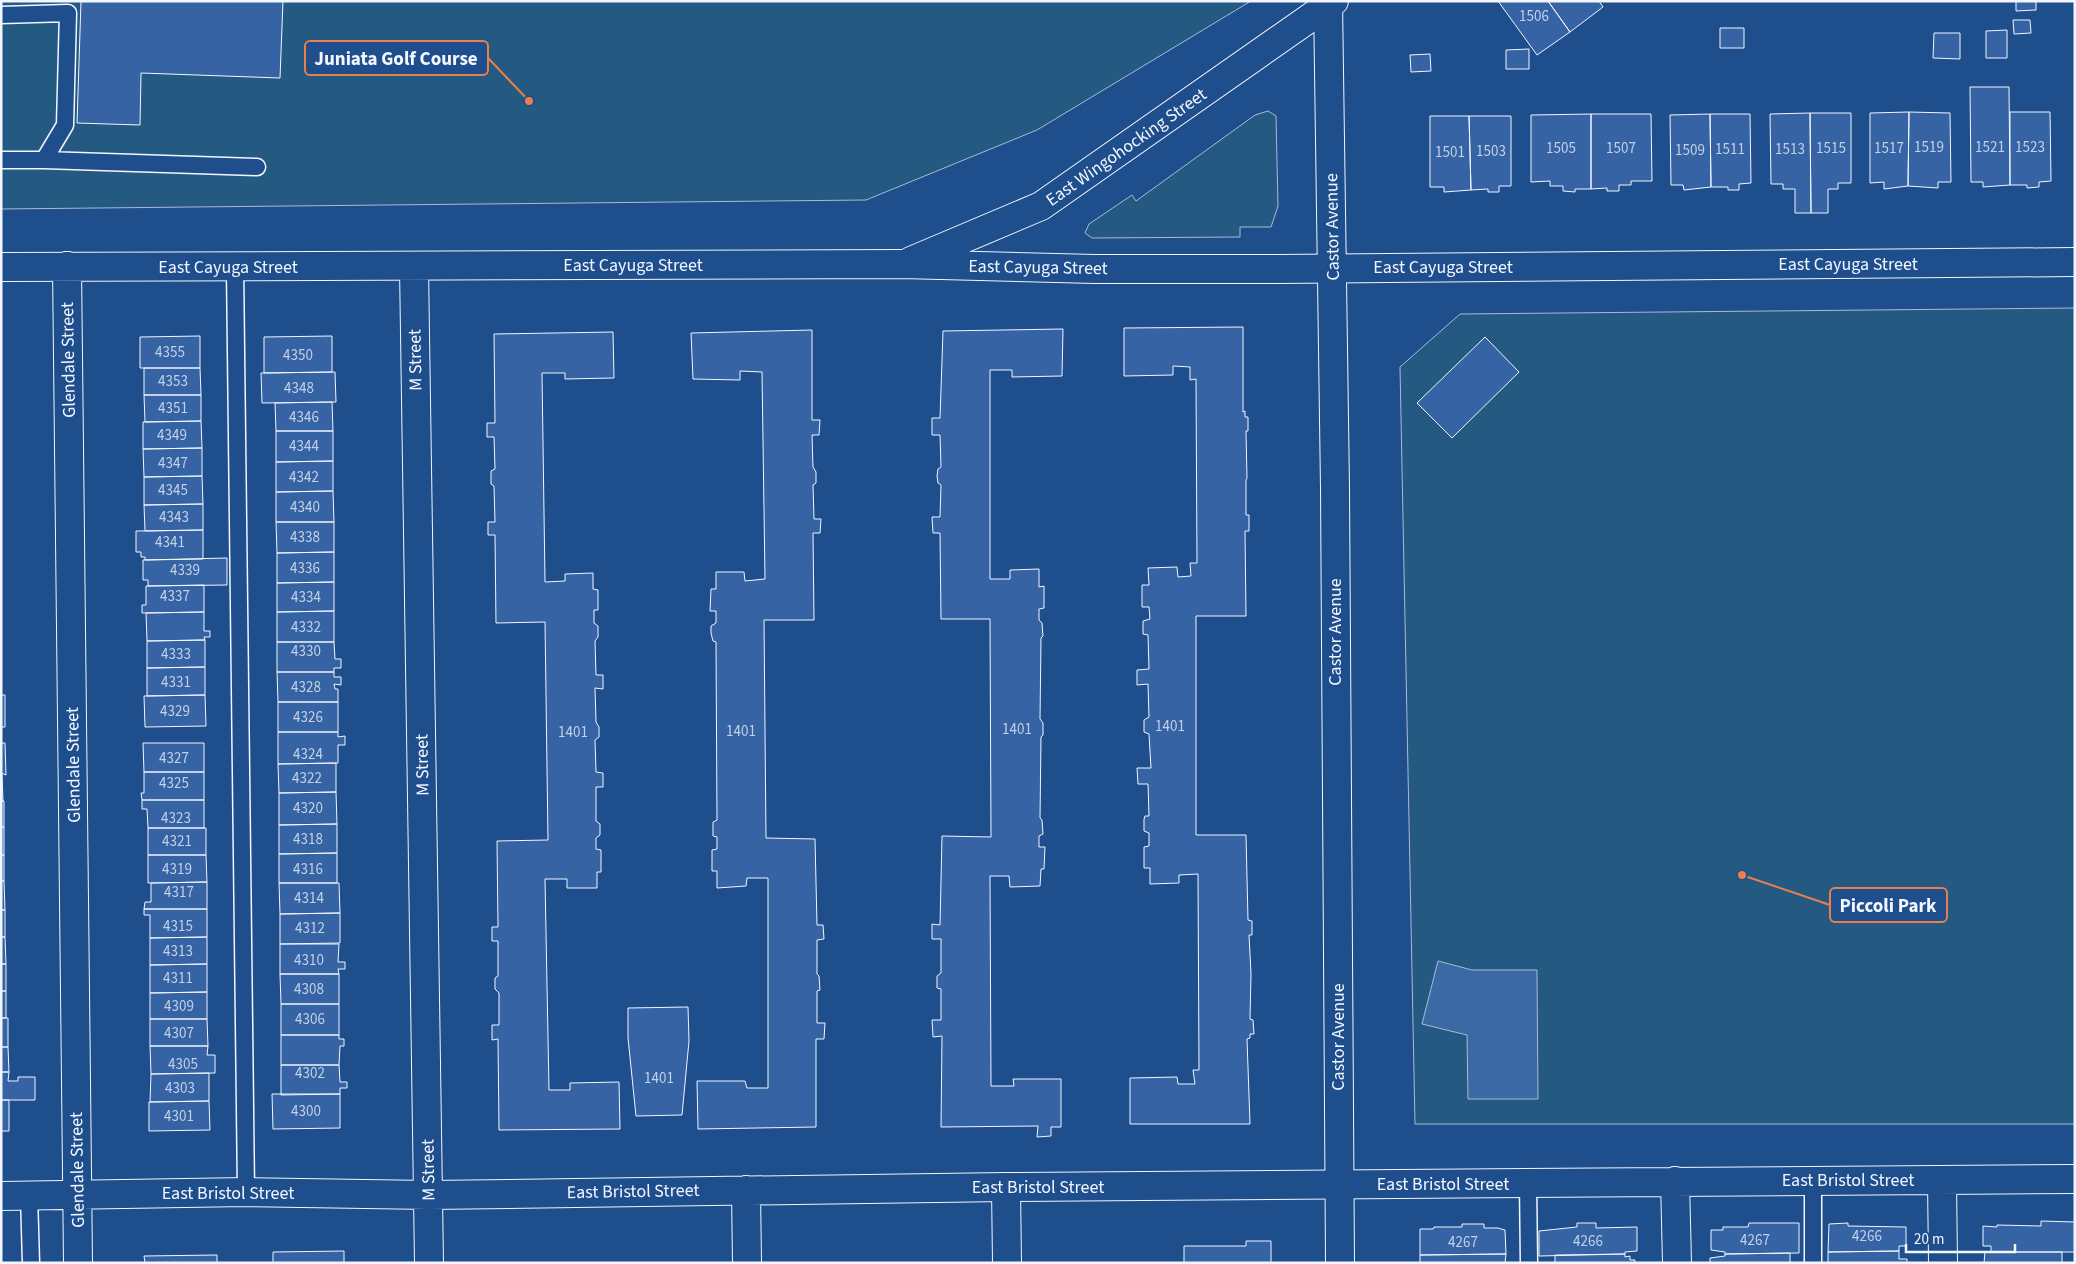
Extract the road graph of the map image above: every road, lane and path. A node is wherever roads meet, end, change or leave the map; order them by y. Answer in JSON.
{"nodes":[{"id":1,"x":1330,"y":3,"type":"edge"},
{"id":2,"x":69,"y":7,"type":"edge"},
{"id":3,"x":1,"y":15,"type":"edge"},
{"id":4,"x":1,"y":160,"type":"edge"},
{"id":5,"x":44,"y":160,"type":"junction"},
{"id":6,"x":257,"y":167,"type":"dead end"},
{"id":7,"x":2075,"y":262,"type":"edge"},
{"id":8,"x":902,"y":264,"type":"junction"},
{"id":9,"x":67,"y":266,"type":"junction"},
{"id":10,"x":1,"y":267,"type":"edge"},
{"id":11,"x":235,"y":267,"type":"junction"},
{"id":12,"x":414,"y":267,"type":"junction"},
{"id":13,"x":1332,"y":268,"type":"junction"},
{"id":14,"x":2075,"y":1179,"type":"edge"},
{"id":15,"x":1813,"y":1180,"type":"junction"},
{"id":16,"x":1942,"y":1180,"type":"junction"},
{"id":17,"x":1675,"y":1181,"type":"junction"},
{"id":18,"x":1528,"y":1183,"type":"junction"},
{"id":19,"x":1339,"y":1184,"type":"junction"},
{"id":20,"x":1006,"y":1187,"type":"junction"},
{"id":21,"x":746,"y":1190,"type":"junction"},
{"id":22,"x":246,"y":1192,"type":"junction"},
{"id":23,"x":77,"y":1194,"type":"junction"},
{"id":24,"x":428,"y":1194,"type":"junction"},
{"id":25,"x":29,"y":1195,"type":"junction"},
{"id":26,"x":1,"y":1196,"type":"edge"},
{"id":27,"x":30,"y":1263,"type":"edge"},
{"id":28,"x":78,"y":1263,"type":"edge"},
{"id":29,"x":429,"y":1263,"type":"edge"},
{"id":30,"x":747,"y":1263,"type":"edge"},
{"id":31,"x":1008,"y":1263,"type":"edge"},
{"id":32,"x":1340,"y":1263,"type":"edge"},
{"id":33,"x":1529,"y":1263,"type":"edge"},
{"id":34,"x":1677,"y":1263,"type":"edge"},
{"id":35,"x":1814,"y":1263,"type":"edge"},
{"id":36,"x":1943,"y":1263,"type":"edge"}],
"edges":[{"from":1,"to":8,"type":"street","name":"East Wingohocking Street"},
{"from":1,"to":13,"type":"street","name":"Castor Avenue"},
{"from":2,"to":3,"type":"lane"},
{"from":2,"to":5,"type":"lane"},
{"from":4,"to":5,"type":"lane"},
{"from":5,"to":6,"type":"lane"},
{"from":7,"to":13,"type":"street","name":"East Cayuga Street"},
{"from":8,"to":12,"type":"street","name":"East Cayuga Street"},
{"from":8,"to":13,"type":"street","name":"East Cayuga Street"},
{"from":9,"to":10,"type":"street","name":"East Cayuga Street"},
{"from":9,"to":11,"type":"street","name":"East Cayuga Street"},
{"from":9,"to":23,"type":"street","name":"Glendale Street"},
{"from":11,"to":12,"type":"street","name":"East Cayuga Street"},
{"from":11,"to":22,"type":"lane"},
{"from":12,"to":24,"type":"street","name":"M Street"},
{"from":13,"to":19,"type":"street","name":"Castor Avenue"},
{"from":14,"to":16,"type":"street","name":"East Bristol Street"},
{"from":15,"to":16,"type":"street","name":"East Bristol Street"},
{"from":15,"to":17,"type":"street","name":"East Bristol Street"},
{"from":15,"to":35,"type":"lane"},
{"from":16,"to":36,"type":"street"},
{"from":17,"to":18,"type":"street","name":"East Bristol Street"},
{"from":17,"to":34,"type":"street"},
{"from":18,"to":19,"type":"street","name":"East Bristol Street"},
{"from":18,"to":33,"type":"lane"},
{"from":19,"to":20,"type":"street","name":"East Bristol Street"},
{"from":19,"to":32,"type":"street","name":"Castor Avenue"},
{"from":20,"to":21,"type":"street","name":"East Bristol Street"},
{"from":20,"to":31,"type":"street"},
{"from":21,"to":24,"type":"street","name":"East Bristol Street"},
{"from":21,"to":30,"type":"street"},
{"from":22,"to":23,"type":"street","name":"East Bristol Street"},
{"from":22,"to":24,"type":"street","name":"East Bristol Street"},
{"from":23,"to":25,"type":"street","name":"East Bristol Street"},
{"from":23,"to":28,"type":"street","name":"Glendale Street"},
{"from":24,"to":29,"type":"street","name":"M Street"},
{"from":25,"to":26,"type":"street","name":"East Bristol Street"},
{"from":25,"to":27,"type":"lane"}]}
